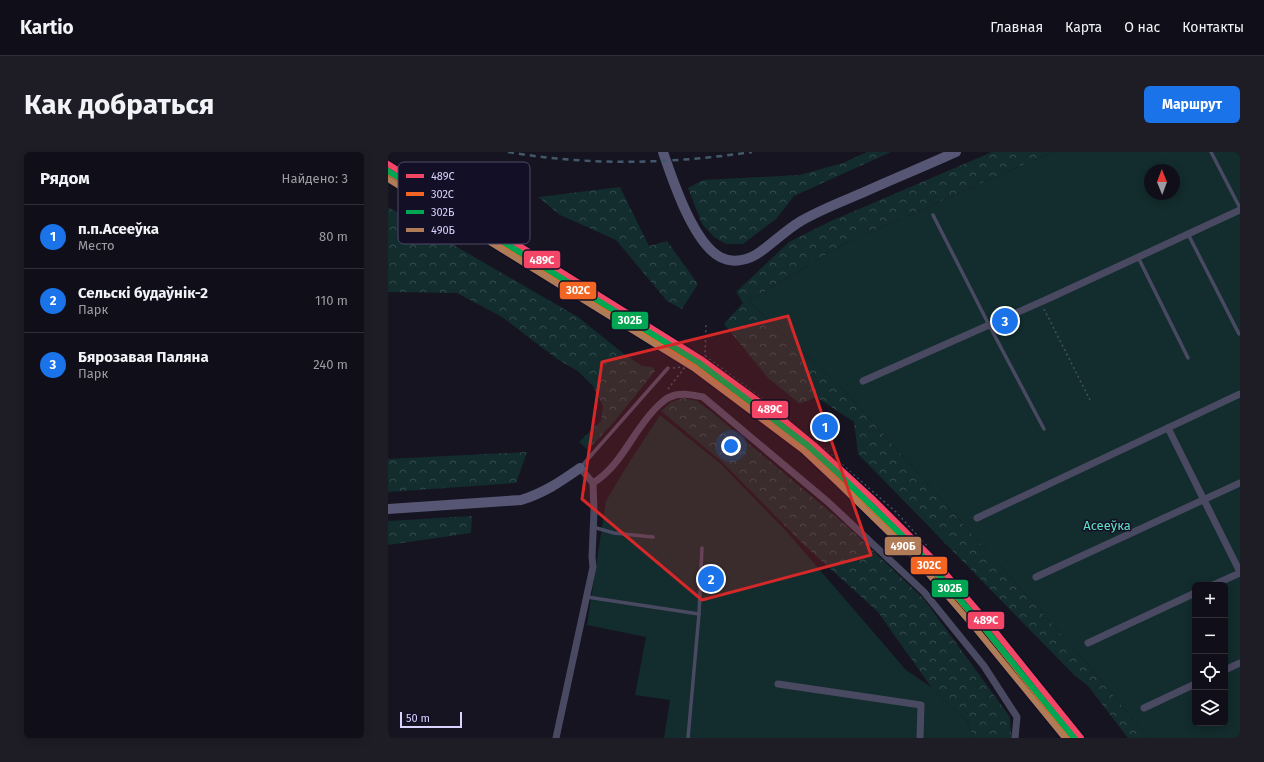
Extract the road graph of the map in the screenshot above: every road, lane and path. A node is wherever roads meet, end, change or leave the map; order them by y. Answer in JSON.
{"nodes":[{"id":1,"x":662,"y":152,"type":"edge"},
{"id":2,"x":956,"y":152,"type":"edge"},
{"id":3,"x":1211,"y":152,"type":"edge"},
{"id":4,"x":1240,"y":209,"type":"edge"},
{"id":5,"x":933,"y":214,"type":"dead end"},
{"id":6,"x":1188,"y":234,"type":"junction"},
{"id":7,"x":1138,"y":257,"type":"junction"},
{"id":8,"x":1040,"y":302,"type":"junction"},
{"id":9,"x":706,"y":325,"type":"dead end"},
{"id":10,"x":989,"y":325,"type":"junction"},
{"id":11,"x":1239,"y":334,"type":"edge"},
{"id":12,"x":705,"y":356,"type":"junction"},
{"id":13,"x":1188,"y":358,"type":"dead end"},
{"id":14,"x":695,"y":366,"type":"junction"},
{"id":15,"x":668,"y":368,"type":"joint"},
{"id":16,"x":863,"y":381,"type":"dead end"},
{"id":17,"x":1240,"y":394,"type":"edge"},
{"id":18,"x":1091,"y":402,"type":"dead end"},
{"id":19,"x":1168,"y":428,"type":"junction"},
{"id":20,"x":1044,"y":429,"type":"dead end"},
{"id":21,"x":814,"y":439,"type":"junction"},
{"id":22,"x":804,"y":449,"type":"junction"},
{"id":23,"x":580,"y":468,"type":"junction"},
{"id":24,"x":592,"y":483,"type":"junction"},
{"id":25,"x":1240,"y":483,"type":"edge"},
{"id":26,"x":1204,"y":500,"type":"junction"},
{"id":27,"x":388,"y":509,"type":"edge"},
{"id":28,"x":896,"y":512,"type":"junction"},
{"id":29,"x":977,"y":518,"type":"dead end"},
{"id":30,"x":886,"y":523,"type":"junction"},
{"id":31,"x":593,"y":527,"type":"junction"},
{"id":32,"x":653,"y":537,"type":"dead end"},
{"id":33,"x":928,"y":547,"type":"dead end"},
{"id":34,"x":702,"y":548,"type":"dead end"},
{"id":35,"x":916,"y":555,"type":"dead end"},
{"id":36,"x":1240,"y":572,"type":"edge"},
{"id":37,"x":1036,"y":577,"type":"dead end"},
{"id":38,"x":1219,"y":582,"type":"edge"},
{"id":39,"x":1192,"y":594,"type":"edge"},
{"id":40,"x":587,"y":597,"type":"junction"},
{"id":41,"x":699,"y":614,"type":"junction"},
{"id":42,"x":1088,"y":643,"type":"dead end"},
{"id":43,"x":1240,"y":663,"type":"edge"},
{"id":44,"x":1228,"y":669,"type":"edge"},
{"id":45,"x":778,"y":684,"type":"dead end"},
{"id":46,"x":1192,"y":685,"type":"edge"},
{"id":47,"x":1144,"y":708,"type":"dead end"},
{"id":48,"x":556,"y":738,"type":"edge"},
{"id":49,"x":688,"y":738,"type":"edge"},
{"id":50,"x":920,"y":738,"type":"edge"},
{"id":51,"x":1015,"y":738,"type":"edge"}],
"edges":[{"from":1,"to":2,"type":"street"},
{"from":3,"to":4,"type":"lane"},
{"from":4,"to":6,"type":"street"},
{"from":5,"to":10,"type":"lane"},
{"from":6,"to":7,"type":"street"},
{"from":6,"to":11,"type":"lane"},
{"from":7,"to":8,"type":"street"},
{"from":7,"to":13,"type":"lane"},
{"from":8,"to":10,"type":"street"},
{"from":8,"to":18,"type":"path"},
{"from":9,"to":12,"type":"path"},
{"from":10,"to":16,"type":"street"},
{"from":10,"to":20,"type":"lane"},
{"from":12,"to":14,"type":"path"},
{"from":12,"to":21,"type":"path"},
{"from":14,"to":15,"type":"path"},
{"from":14,"to":22,"type":"path"},
{"from":15,"to":23,"type":"lane"},
{"from":17,"to":19,"type":"street"},
{"from":19,"to":26,"type":"street"},
{"from":19,"to":29,"type":"street"},
{"from":21,"to":22,"type":"path"},
{"from":21,"to":28,"type":"path"},
{"from":22,"to":30,"type":"path"},
{"from":23,"to":24,"type":"street"},
{"from":23,"to":27,"type":"street"},
{"from":24,"to":31,"type":"street"},
{"from":24,"to":51,"type":"street"},
{"from":25,"to":26,"type":"street"},
{"from":26,"to":36,"type":"street"},
{"from":26,"to":37,"type":"street"},
{"from":28,"to":30,"type":"path"},
{"from":28,"to":33,"type":"path"},
{"from":30,"to":35,"type":"path"},
{"from":31,"to":32,"type":"lane"},
{"from":31,"to":40,"type":"street"},
{"from":34,"to":41,"type":"lane"},
{"from":36,"to":38,"type":"street"},
{"from":39,"to":42,"type":"street"},
{"from":40,"to":41,"type":"lane"},
{"from":40,"to":48,"type":"street"},
{"from":41,"to":49,"type":"lane"},
{"from":43,"to":44,"type":"street"},
{"from":45,"to":50,"type":"street"},
{"from":46,"to":47,"type":"street"}]}
